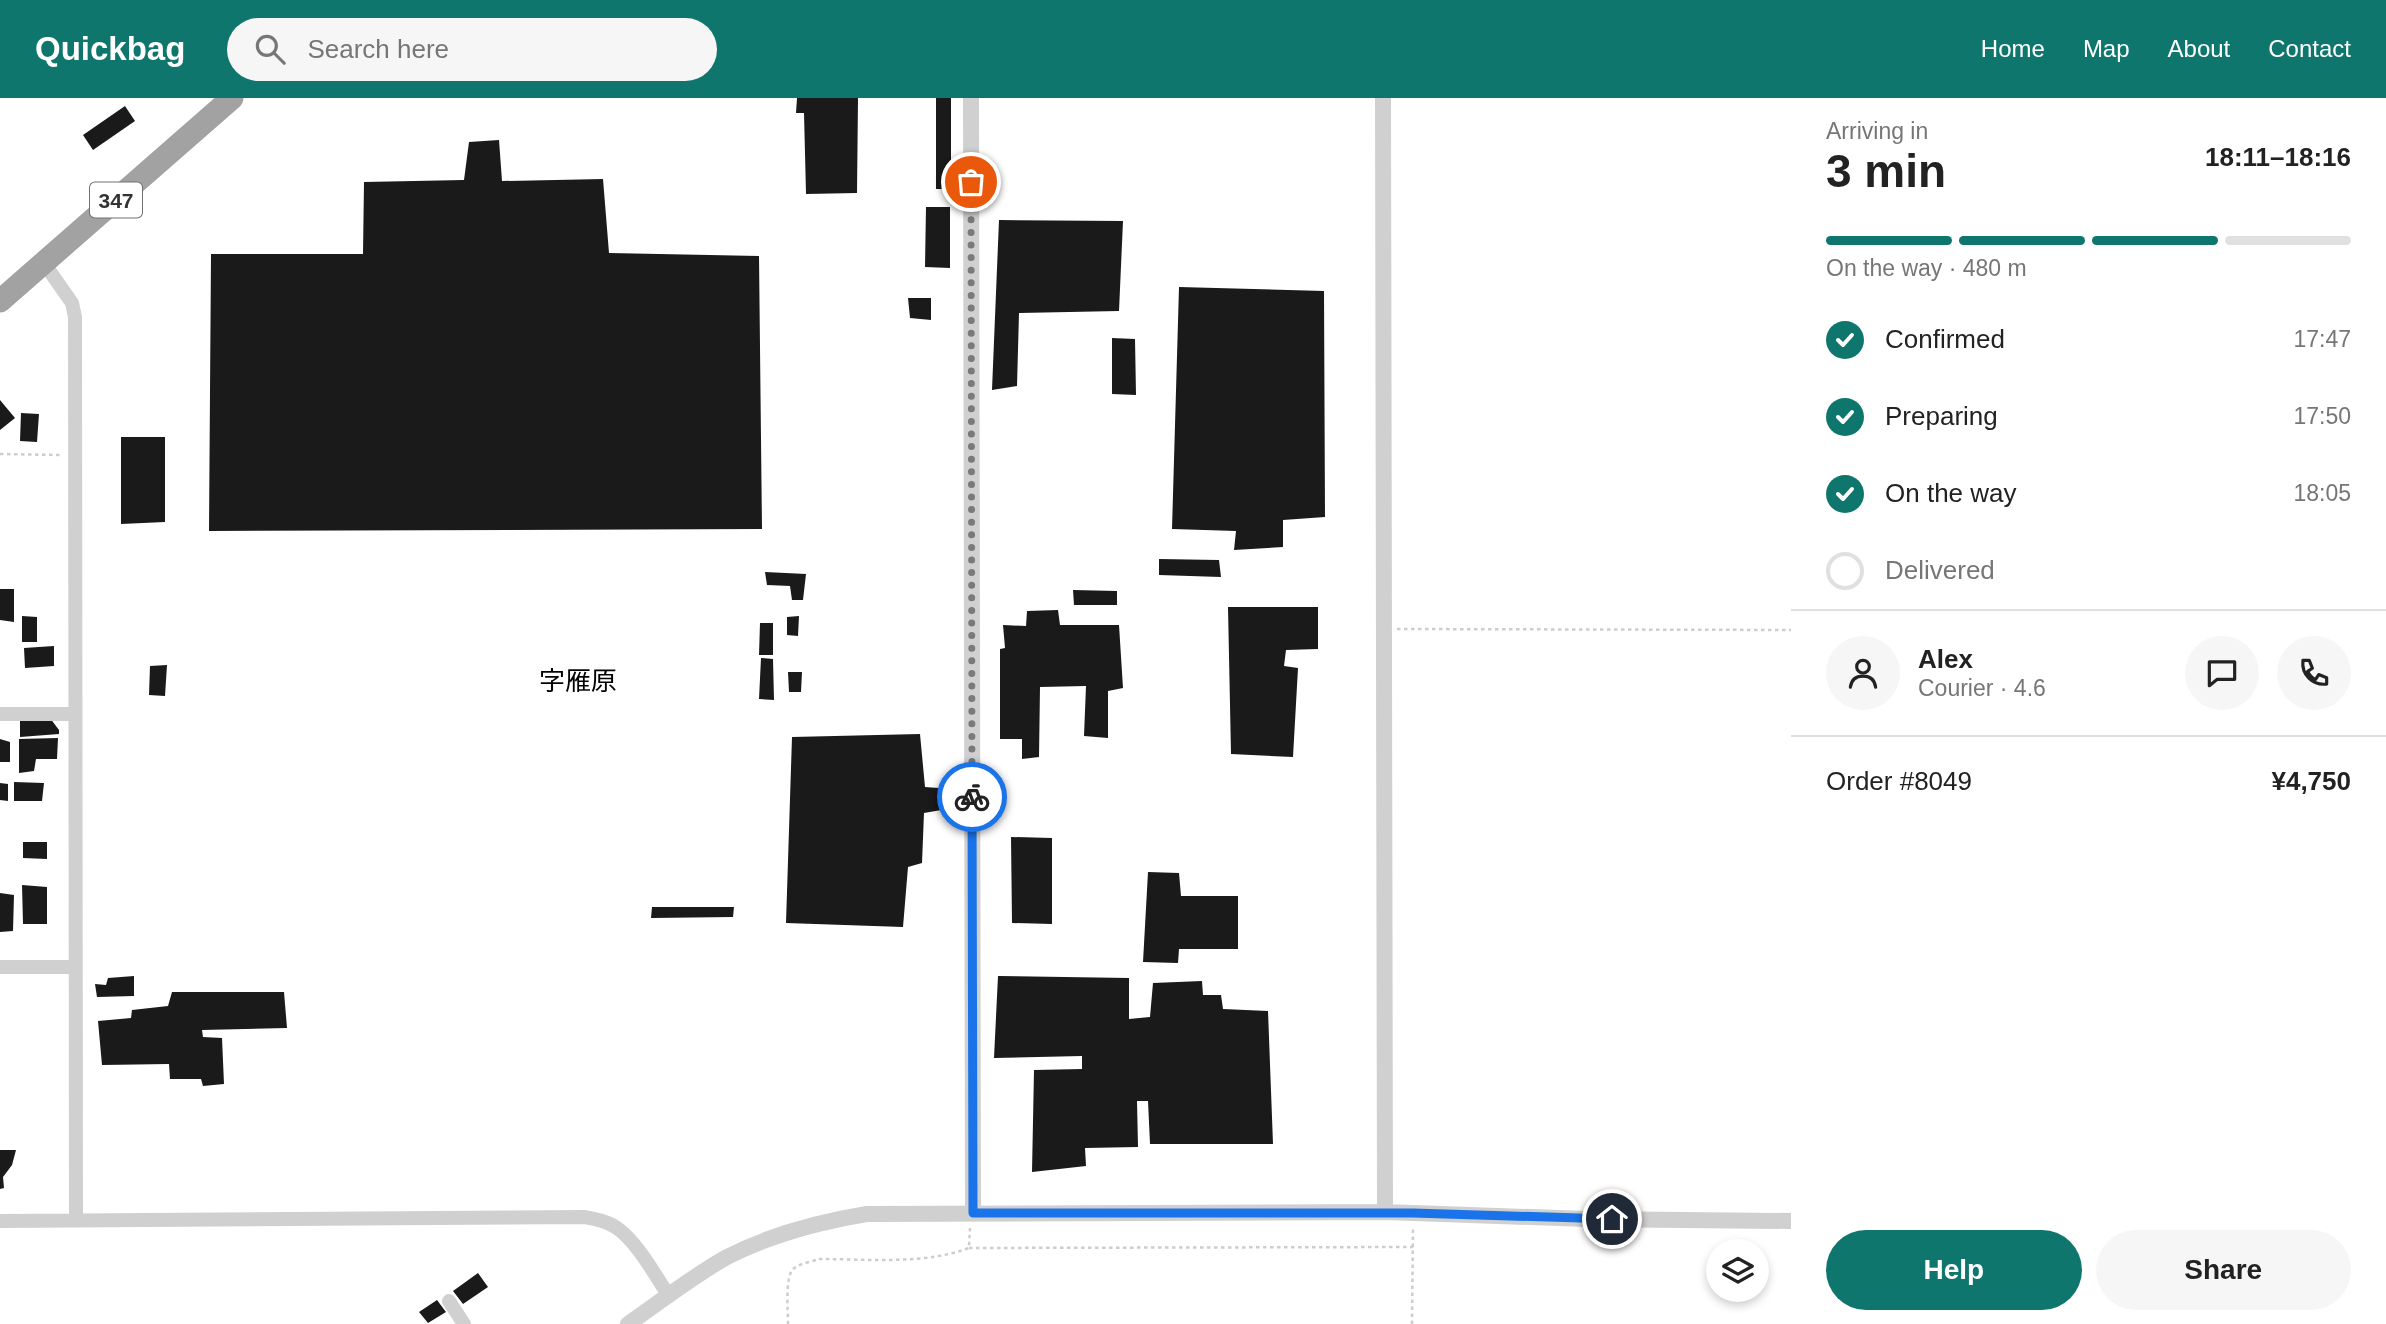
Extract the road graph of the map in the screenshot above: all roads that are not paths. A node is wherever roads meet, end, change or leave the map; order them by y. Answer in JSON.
{"nodes":[{"id":1,"x":232,"y":98,"type":"edge"},
{"id":2,"x":971,"y":98,"type":"edge"},
{"id":3,"x":1383,"y":98,"type":"edge"},
{"id":4,"x":44,"y":263,"type":"junction"},
{"id":5,"x":0,"y":301,"type":"edge"},
{"id":6,"x":0,"y":714,"type":"edge"},
{"id":7,"x":75,"y":715,"type":"junction"},
{"id":8,"x":0,"y":967,"type":"edge"},
{"id":9,"x":75,"y":967,"type":"junction"},
{"id":10,"x":1385,"y":1212,"type":"junction"},
{"id":11,"x":973,"y":1213,"type":"junction"},
{"id":12,"x":76,"y":1220,"type":"junction"},
{"id":13,"x":1791,"y":1220,"type":"edge"},
{"id":14,"x":0,"y":1221,"type":"edge"},
{"id":15,"x":669,"y":1296,"type":"junction"},
{"id":16,"x":449,"y":1301,"type":"dead end"},
{"id":17,"x":464,"y":1324,"type":"edge"},
{"id":18,"x":628,"y":1324,"type":"edge"}],
"edges":[{"from":1,"to":4,"type":"highway","number":"347"},
{"from":2,"to":11,"type":"street"},
{"from":3,"to":10,"type":"street"},
{"from":4,"to":5,"type":"highway","number":"347"},
{"from":4,"to":7,"type":"street"},
{"from":6,"to":7,"type":"street"},
{"from":7,"to":9,"type":"street"},
{"from":8,"to":9,"type":"street"},
{"from":9,"to":12,"type":"street"},
{"from":10,"to":11,"type":"street"},
{"from":10,"to":13,"type":"street"},
{"from":11,"to":15,"type":"street"},
{"from":12,"to":14,"type":"street"},
{"from":12,"to":15,"type":"street"},
{"from":15,"to":18,"type":"street"},
{"from":16,"to":17,"type":"street"}]}
